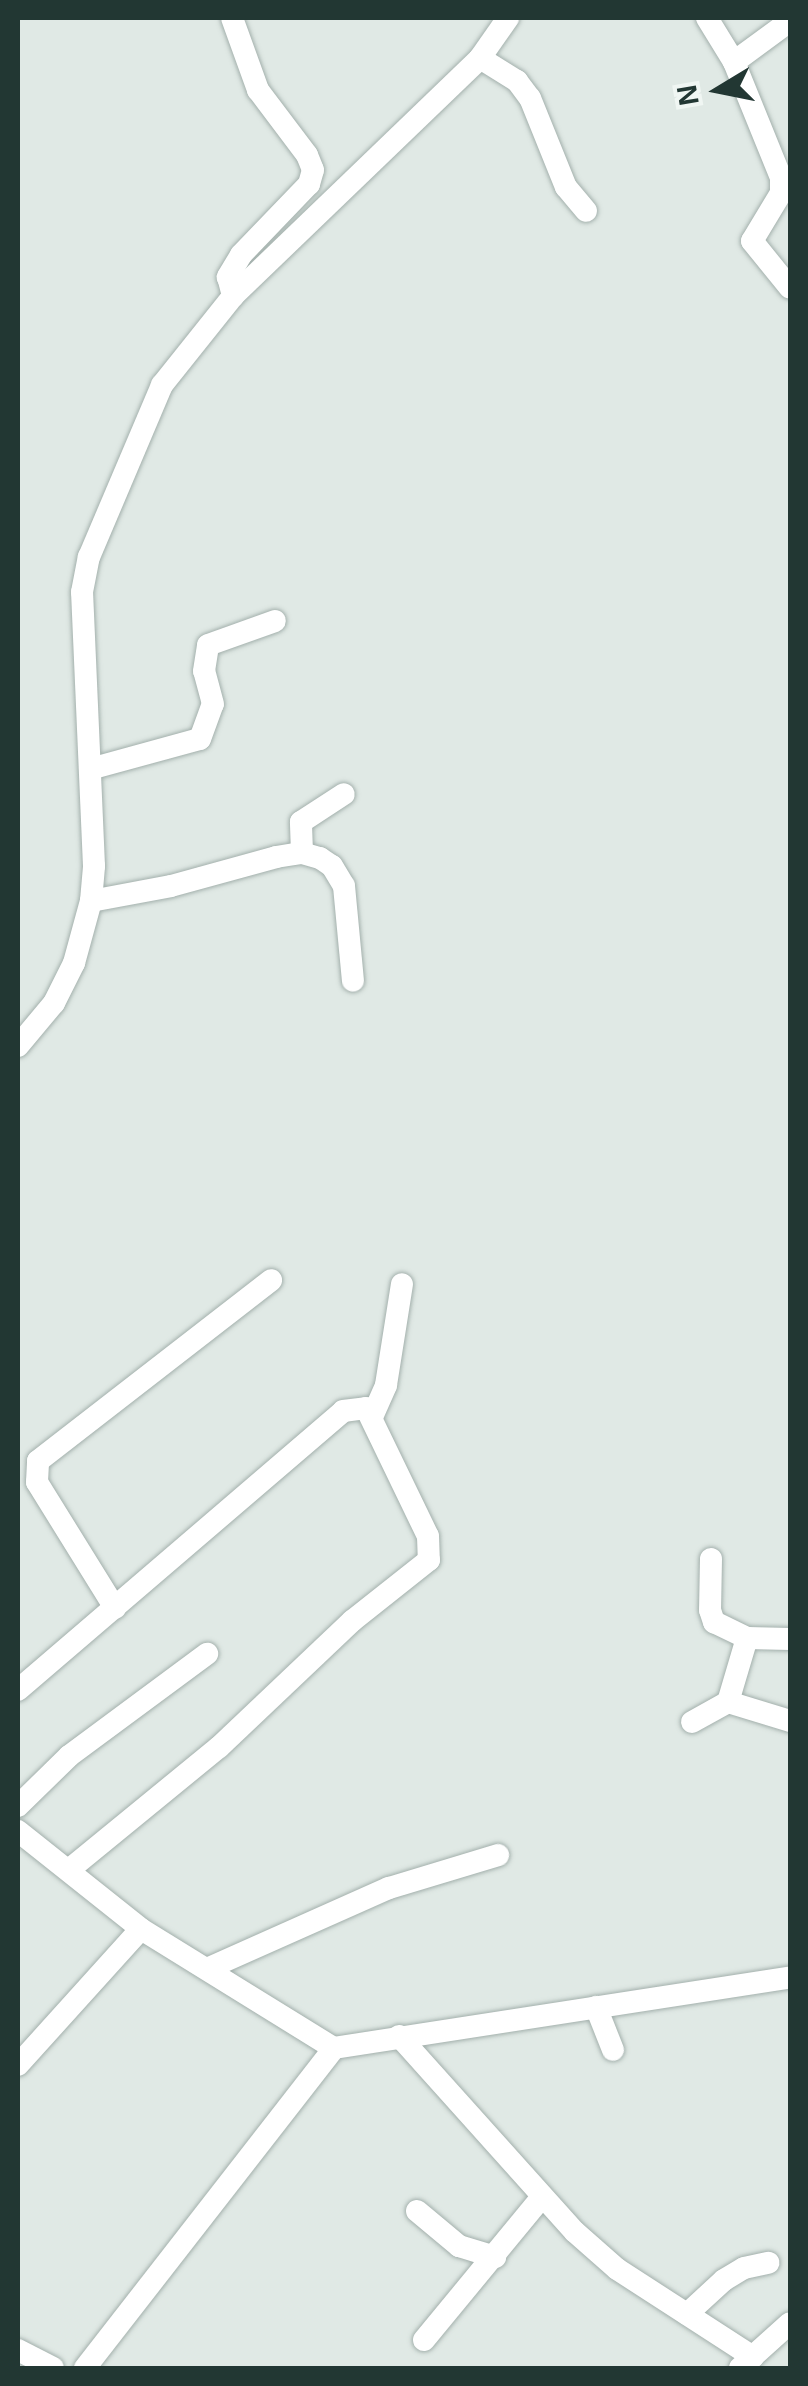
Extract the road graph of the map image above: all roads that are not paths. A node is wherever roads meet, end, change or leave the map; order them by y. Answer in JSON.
{"nodes":[{"id":1,"x":232,"y":18,"type":"edge"},
{"id":2,"x":508,"y":18,"type":"edge"},
{"id":3,"x":707,"y":18,"type":"edge"},
{"id":4,"x":790,"y":21,"type":"edge"},
{"id":5,"x":480,"y":58,"type":"junction"},
{"id":6,"x":734,"y":62,"type":"junction"},
{"id":7,"x":786,"y":187,"type":"edge"},
{"id":8,"x":586,"y":212,"type":"dead end"},
{"id":9,"x":790,"y":288,"type":"edge"},
{"id":10,"x":233,"y":296,"type":"junction"},
{"id":11,"x":275,"y":621,"type":"dead end"},
{"id":12,"x":90,"y":769,"type":"junction"},
{"id":13,"x":344,"y":794,"type":"dead end"},
{"id":14,"x":302,"y":853,"type":"junction"},
{"id":15,"x":91,"y":901,"type":"junction"},
{"id":16,"x":353,"y":982,"type":"dead end"},
{"id":17,"x":18,"y":1046,"type":"edge"},
{"id":18,"x":270,"y":1280,"type":"dead end"},
{"id":19,"x":402,"y":1284,"type":"dead end"},
{"id":20,"x":372,"y":1417,"type":"junction"},
{"id":21,"x":711,"y":1559,"type":"dead end"},
{"id":22,"x":115,"y":1608,"type":"junction"},
{"id":23,"x":746,"y":1638,"type":"junction"},
{"id":24,"x":790,"y":1640,"type":"edge"},
{"id":25,"x":207,"y":1654,"type":"dead end"},
{"id":26,"x":18,"y":1690,"type":"edge"},
{"id":27,"x":728,"y":1702,"type":"junction"},
{"id":28,"x":790,"y":1721,"type":"edge"},
{"id":29,"x":692,"y":1722,"type":"dead end"},
{"id":30,"x":18,"y":1806,"type":"edge"},
{"id":31,"x":18,"y":1831,"type":"edge"},
{"id":32,"x":498,"y":1856,"type":"dead end"},
{"id":33,"x":70,"y":1869,"type":"junction"},
{"id":34,"x":142,"y":1929,"type":"junction"},
{"id":35,"x":209,"y":1968,"type":"junction"},
{"id":36,"x":790,"y":1977,"type":"edge"},
{"id":37,"x":596,"y":2007,"type":"junction"},
{"id":38,"x":400,"y":2036,"type":"junction"},
{"id":39,"x":334,"y":2048,"type":"junction"},
{"id":40,"x":613,"y":2050,"type":"dead end"},
{"id":41,"x":18,"y":2065,"type":"edge"},
{"id":42,"x":542,"y":2197,"type":"junction"},
{"id":43,"x":416,"y":2211,"type":"dead end"},
{"id":44,"x":495,"y":2257,"type":"junction"},
{"id":45,"x":768,"y":2263,"type":"dead end"},
{"id":46,"x":687,"y":2314,"type":"junction"},
{"id":47,"x":790,"y":2324,"type":"edge"},
{"id":48,"x":424,"y":2340,"type":"dead end"},
{"id":49,"x":18,"y":2350,"type":"edge"},
{"id":50,"x":746,"y":2363,"type":"edge"},
{"id":51,"x":53,"y":2368,"type":"edge"},
{"id":52,"x":85,"y":2368,"type":"edge"}],
"edges":[{"from":1,"to":10,"type":"street"},
{"from":2,"to":5,"type":"street"},
{"from":3,"to":6,"type":"street"},
{"from":4,"to":6,"type":"street"},
{"from":5,"to":8,"type":"street"},
{"from":5,"to":10,"type":"street"},
{"from":6,"to":7,"type":"street"},
{"from":7,"to":9,"type":"street"},
{"from":10,"to":12,"type":"street"},
{"from":11,"to":12,"type":"street"},
{"from":12,"to":15,"type":"street"},
{"from":13,"to":14,"type":"street"},
{"from":14,"to":15,"type":"street"},
{"from":14,"to":16,"type":"street"},
{"from":15,"to":17,"type":"street"},
{"from":18,"to":22,"type":"street"},
{"from":19,"to":20,"type":"street"},
{"from":20,"to":22,"type":"street"},
{"from":20,"to":33,"type":"street"},
{"from":21,"to":23,"type":"street"},
{"from":22,"to":26,"type":"street"},
{"from":23,"to":24,"type":"street"},
{"from":23,"to":27,"type":"street"},
{"from":25,"to":30,"type":"street"},
{"from":27,"to":28,"type":"street"},
{"from":27,"to":29,"type":"street"},
{"from":31,"to":33,"type":"street"},
{"from":32,"to":35,"type":"street"},
{"from":33,"to":34,"type":"street"},
{"from":34,"to":35,"type":"street"},
{"from":34,"to":41,"type":"street"},
{"from":35,"to":39,"type":"street"},
{"from":36,"to":37,"type":"street"},
{"from":37,"to":38,"type":"street"},
{"from":37,"to":40,"type":"street"},
{"from":38,"to":39,"type":"street"},
{"from":38,"to":42,"type":"street"},
{"from":39,"to":52,"type":"street"},
{"from":42,"to":44,"type":"street"},
{"from":42,"to":46,"type":"street"},
{"from":43,"to":44,"type":"street"},
{"from":44,"to":48,"type":"street"},
{"from":45,"to":46,"type":"street"},
{"from":46,"to":50,"type":"street"},
{"from":47,"to":50,"type":"street"},
{"from":49,"to":51,"type":"street"}]}
